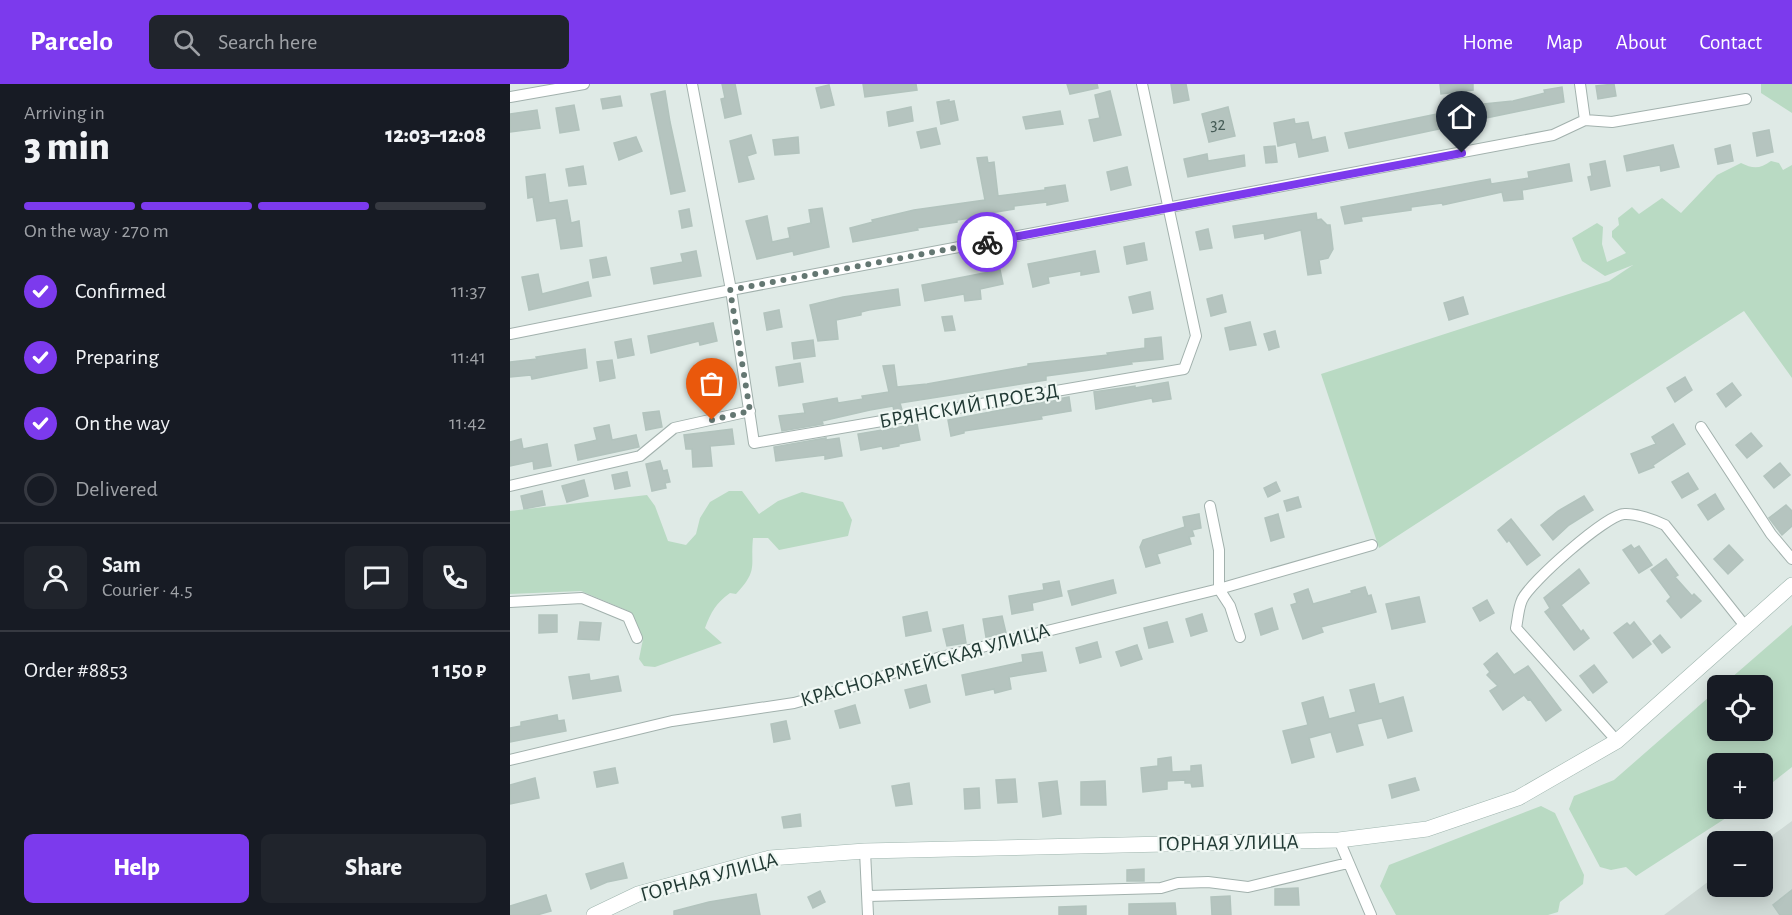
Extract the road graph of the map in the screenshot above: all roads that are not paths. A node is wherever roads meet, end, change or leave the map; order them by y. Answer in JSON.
{"nodes":[{"id":1,"x":585,"y":84,"type":"edge"},
{"id":2,"x":692,"y":84,"type":"edge"},
{"id":3,"x":1142,"y":84,"type":"edge"},
{"id":4,"x":1580,"y":84,"type":"edge"},
{"id":5,"x":510,"y":97,"type":"edge"},
{"id":6,"x":1746,"y":99,"type":"dead end"},
{"id":7,"x":1586,"y":120,"type":"junction"},
{"id":8,"x":1169,"y":208,"type":"junction"},
{"id":9,"x":730,"y":290,"type":"junction"},
{"id":10,"x":510,"y":334,"type":"edge"},
{"id":11,"x":750,"y":411,"type":"junction"},
{"id":12,"x":1701,"y":428,"type":"dead end"},
{"id":13,"x":510,"y":486,"type":"edge"},
{"id":14,"x":1210,"y":506,"type":"dead end"},
{"id":15,"x":1372,"y":545,"type":"dead end"},
{"id":16,"x":1792,"y":559,"type":"edge"},
{"id":17,"x":1792,"y":585,"type":"edge"},
{"id":18,"x":1219,"y":589,"type":"junction"},
{"id":19,"x":510,"y":602,"type":"edge"},
{"id":20,"x":1745,"y":626,"type":"junction"},
{"id":21,"x":1240,"y":637,"type":"dead end"},
{"id":22,"x":637,"y":638,"type":"dead end"},
{"id":23,"x":1617,"y":741,"type":"junction"},
{"id":24,"x":510,"y":760,"type":"edge"},
{"id":25,"x":1339,"y":840,"type":"junction"},
{"id":26,"x":865,"y":851,"type":"junction"},
{"id":27,"x":1348,"y":863,"type":"junction"},
{"id":28,"x":868,"y":896,"type":"junction"},
{"id":29,"x":594,"y":915,"type":"edge"},
{"id":30,"x":868,"y":915,"type":"edge"},
{"id":31,"x":1371,"y":915,"type":"edge"}],
"edges":[{"from":1,"to":5,"type":"street"},
{"from":2,"to":9,"type":"street"},
{"from":3,"to":8,"type":"street"},
{"from":4,"to":7,"type":"street"},
{"from":6,"to":7,"type":"street"},
{"from":7,"to":8,"type":"street"},
{"from":8,"to":9,"type":"street"},
{"from":8,"to":11,"type":"street","name":"БРЯНСКИЙ ПРОЕЗД"},
{"from":9,"to":10,"type":"street"},
{"from":9,"to":11,"type":"street"},
{"from":11,"to":13,"type":"street"},
{"from":12,"to":16,"type":"street"},
{"from":14,"to":18,"type":"street"},
{"from":15,"to":18,"type":"street","name":"КРАСНОАРМЕЙСКАЯ УЛИЦА"},
{"from":17,"to":20,"type":"street","name":"ГОРНАЯ УЛИЦА"},
{"from":18,"to":21,"type":"street"},
{"from":18,"to":24,"type":"street","name":"КРАСНОАРМЕЙСКАЯ УЛИЦА"},
{"from":19,"to":22,"type":"street"},
{"from":20,"to":23,"type":"street","name":"ГОРНАЯ УЛИЦА"},
{"from":20,"to":23,"type":"street"},
{"from":23,"to":25,"type":"street","name":"ГОРНАЯ УЛИЦА"},
{"from":25,"to":26,"type":"street","name":"ГОРНАЯ УЛИЦА"},
{"from":25,"to":27,"type":"street"},
{"from":26,"to":28,"type":"street"},
{"from":26,"to":29,"type":"street","name":"ГОРНАЯ УЛИЦА"},
{"from":27,"to":28,"type":"street","name":"ГОРНАЯ УЛИЦА"},
{"from":27,"to":31,"type":"street"},
{"from":28,"to":30,"type":"street"}]}
